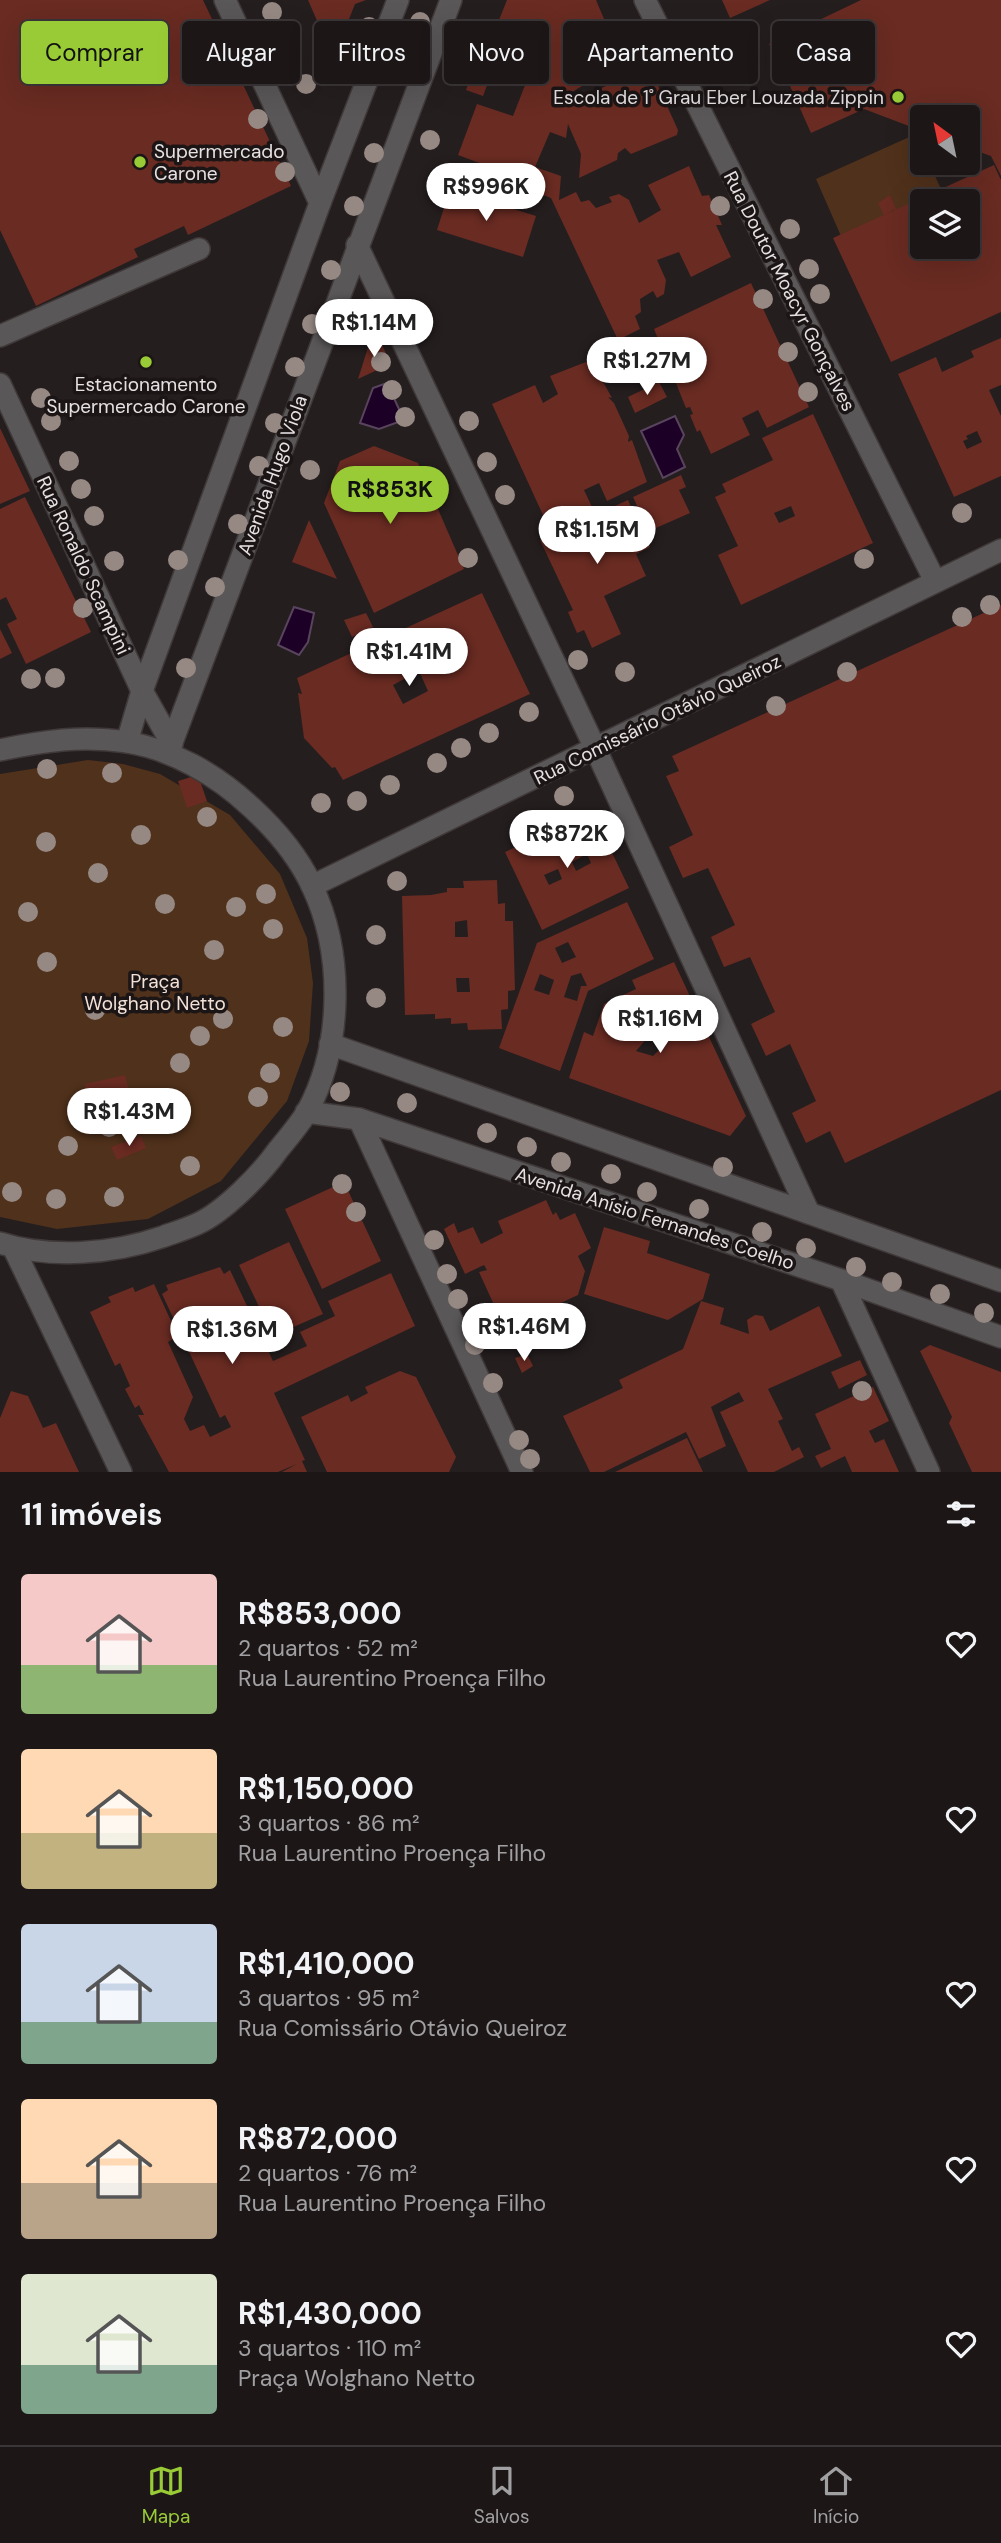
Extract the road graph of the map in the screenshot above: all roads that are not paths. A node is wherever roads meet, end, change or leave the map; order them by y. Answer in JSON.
{"nodes":[{"id":1,"x":225,"y":0,"type":"edge"},
{"id":2,"x":398,"y":0,"type":"edge"},
{"id":3,"x":451,"y":0,"type":"edge"},
{"id":4,"x":645,"y":0,"type":"edge"},
{"id":5,"x":320,"y":203,"type":"junction"},
{"id":6,"x":357,"y":245,"type":"junction"},
{"id":7,"x":199,"y":249,"type":"dead end"},
{"id":8,"x":0,"y":336,"type":"edge"},
{"id":9,"x":0,"y":384,"type":"edge"},
{"id":10,"x":1001,"y":550,"type":"edge"},
{"id":11,"x":935,"y":582,"type":"junction"},
{"id":12,"x":142,"y":691,"type":"junction"},
{"id":13,"x":127,"y":742,"type":"junction"},
{"id":14,"x":170,"y":749,"type":"junction"},
{"id":15,"x":0,"y":750,"type":"edge"},
{"id":16,"x":596,"y":750,"type":"junction"},
{"id":17,"x":312,"y":886,"type":"junction"},
{"id":18,"x":330,"y":1044,"type":"junction"},
{"id":19,"x":306,"y":1112,"type":"junction"},
{"id":20,"x":359,"y":1119,"type":"junction"},
{"id":21,"x":809,"y":1213,"type":"junction"},
{"id":22,"x":4,"y":1246,"type":"edge"},
{"id":23,"x":841,"y":1280,"type":"junction"},
{"id":24,"x":1001,"y":1281,"type":"edge"},
{"id":25,"x":1001,"y":1337,"type":"edge"},
{"id":26,"x":121,"y":1472,"type":"edge"},
{"id":27,"x":522,"y":1472,"type":"edge"},
{"id":28,"x":929,"y":1472,"type":"edge"}],
"edges":[{"from":1,"to":5,"type":"street"},
{"from":2,"to":5,"type":"street"},
{"from":3,"to":6,"type":"street","name":"Avenida Hugo Viola"},
{"from":4,"to":11,"type":"street","name":"Rua Doutor Moacyr Gonçalves"},
{"from":5,"to":12,"type":"street"},
{"from":6,"to":14,"type":"street","name":"Avenida Hugo Viola"},
{"from":6,"to":16,"type":"street"},
{"from":7,"to":8,"type":"street"},
{"from":9,"to":12,"type":"street","name":"Rua Ronaldo Scampini"},
{"from":10,"to":11,"type":"street","name":"Rua Comissário Otávio Queiroz"},
{"from":11,"to":16,"type":"street","name":"Rua Comissário Otávio Queiroz"},
{"from":12,"to":13,"type":"street"},
{"from":12,"to":14,"type":"street","name":"Rua Ronaldo Scampini"},
{"from":13,"to":14,"type":"street"},
{"from":13,"to":15,"type":"street"},
{"from":14,"to":17,"type":"street"},
{"from":16,"to":17,"type":"street","name":"Rua Comissário Otávio Queiroz"},
{"from":16,"to":21,"type":"street"},
{"from":17,"to":18,"type":"street"},
{"from":18,"to":19,"type":"street"},
{"from":18,"to":21,"type":"street"},
{"from":19,"to":20,"type":"street","name":"Avenida Anísio Fernandes Coelho"},
{"from":19,"to":22,"type":"street"},
{"from":20,"to":23,"type":"street","name":"Avenida Anísio Fernandes Coelho"},
{"from":20,"to":27,"type":"street"},
{"from":21,"to":24,"type":"street"},
{"from":22,"to":26,"type":"street"},
{"from":23,"to":25,"type":"street","name":"Avenida Anísio Fernandes Coelho"},
{"from":23,"to":28,"type":"street"}]}
